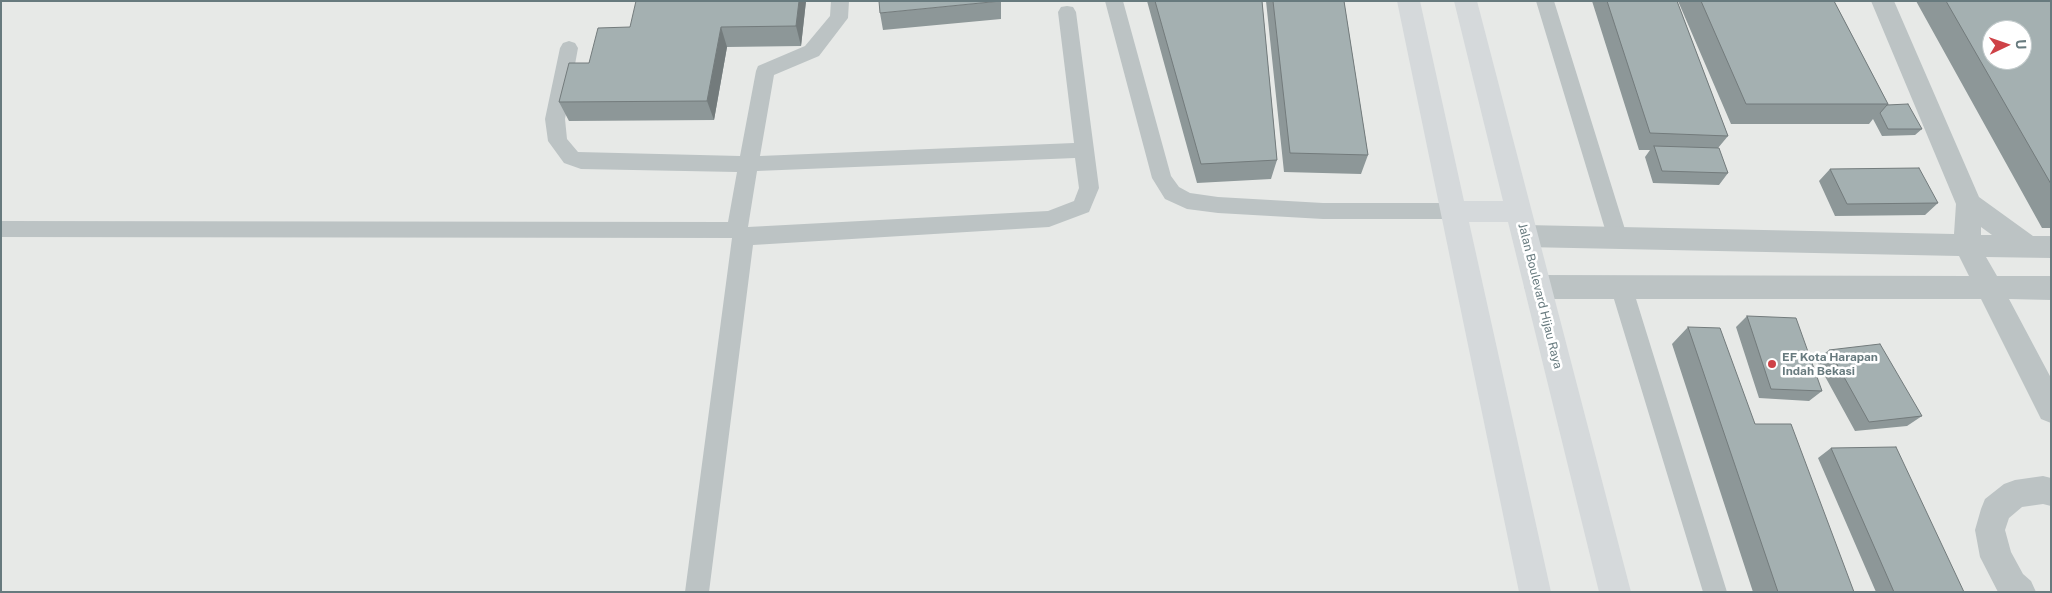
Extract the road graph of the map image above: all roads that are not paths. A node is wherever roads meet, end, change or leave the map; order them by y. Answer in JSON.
{"nodes":[{"id":1,"x":840,"y":1,"type":"edge"},
{"id":2,"x":1114,"y":1,"type":"edge"},
{"id":3,"x":1408,"y":1,"type":"edge"},
{"id":4,"x":1464,"y":1,"type":"edge"},
{"id":5,"x":1545,"y":1,"type":"edge"},
{"id":6,"x":1882,"y":1,"type":"edge"},
{"id":7,"x":1067,"y":12,"type":"dead end"},
{"id":8,"x":569,"y":48,"type":"dead end"},
{"id":9,"x":1084,"y":150,"type":"junction"},
{"id":10,"x":748,"y":164,"type":"junction"},
{"id":11,"x":1969,"y":204,"type":"junction"},
{"id":12,"x":1453,"y":211,"type":"junction"},
{"id":13,"x":1521,"y":224,"type":"junction"},
{"id":14,"x":1,"y":229,"type":"edge"},
{"id":15,"x":740,"y":234,"type":"junction"},
{"id":16,"x":1618,"y":239,"type":"junction"},
{"id":17,"x":1967,"y":246,"type":"junction"},
{"id":18,"x":2040,"y":247,"type":"edge"},
{"id":19,"x":2051,"y":280,"type":"edge"},
{"id":20,"x":1621,"y":286,"type":"junction"},
{"id":21,"x":1538,"y":287,"type":"junction"},
{"id":22,"x":1989,"y":287,"type":"junction"},
{"id":23,"x":2051,"y":288,"type":"edge"},
{"id":24,"x":2051,"y":410,"type":"edge"},
{"id":25,"x":2051,"y":492,"type":"edge"},
{"id":26,"x":2016,"y":589,"type":"edge"},
{"id":27,"x":697,"y":592,"type":"edge"},
{"id":28,"x":1535,"y":592,"type":"edge"},
{"id":29,"x":1615,"y":592,"type":"edge"},
{"id":30,"x":1715,"y":592,"type":"edge"}],
"edges":[{"from":1,"to":10,"type":"lane"},
{"from":2,"to":12,"type":"lane"},
{"from":3,"to":12,"type":"street"},
{"from":4,"to":13,"type":"street","name":"Jalan Boulevard Hijau Raya"},
{"from":5,"to":16,"type":"lane"},
{"from":6,"to":11,"type":"street"},
{"from":7,"to":9,"type":"lane"},
{"from":8,"to":10,"type":"lane"},
{"from":9,"to":10,"type":"lane"},
{"from":9,"to":15,"type":"lane"},
{"from":10,"to":15,"type":"lane"},
{"from":11,"to":17,"type":"street"},
{"from":11,"to":18,"type":"street"},
{"from":12,"to":13,"type":"street"},
{"from":12,"to":28,"type":"street"},
{"from":13,"to":16,"type":"street"},
{"from":13,"to":21,"type":"street","name":"Jalan Boulevard Hijau Raya"},
{"from":14,"to":15,"type":"lane"},
{"from":15,"to":27,"type":"lane"},
{"from":16,"to":17,"type":"street"},
{"from":17,"to":18,"type":"street"},
{"from":17,"to":22,"type":"street"},
{"from":18,"to":19,"type":"street"},
{"from":20,"to":21,"type":"street"},
{"from":20,"to":22,"type":"street"},
{"from":20,"to":30,"type":"lane"},
{"from":21,"to":29,"type":"street","name":"Jalan Boulevard Hijau Raya"},
{"from":22,"to":23,"type":"street"},
{"from":22,"to":24,"type":"street"},
{"from":25,"to":26,"type":"street"}]}
